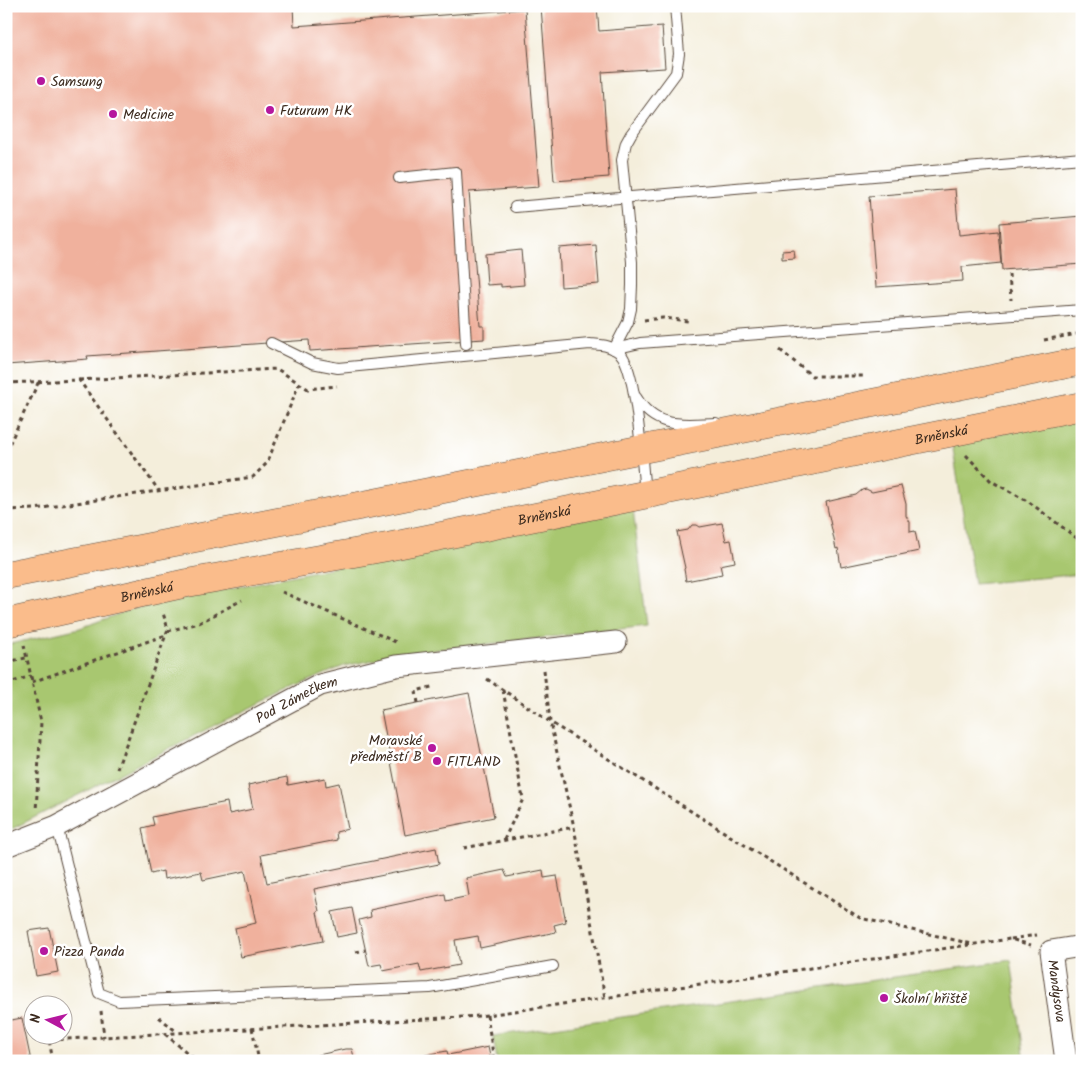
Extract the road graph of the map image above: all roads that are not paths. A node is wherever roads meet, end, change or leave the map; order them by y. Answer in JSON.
{"nodes":[{"id":1,"x":675,"y":6,"type":"edge"},
{"id":2,"x":1082,"y":158,"type":"edge"},
{"id":3,"x":399,"y":178,"type":"dead end"},
{"id":4,"x":626,"y":197,"type":"junction"},
{"id":5,"x":515,"y":207,"type":"dead end"},
{"id":6,"x":1082,"y":310,"type":"edge"},
{"id":7,"x":271,"y":343,"type":"dead end"},
{"id":8,"x":466,"y":344,"type":"dead end"},
{"id":9,"x":614,"y":349,"type":"junction"},
{"id":10,"x":1082,"y":361,"type":"edge"},
{"id":11,"x":634,"y":393,"type":"junction"},
{"id":12,"x":1082,"y":406,"type":"edge"},
{"id":13,"x":782,"y":421,"type":"junction"},
{"id":14,"x":640,"y":450,"type":"junction"},
{"id":15,"x":645,"y":495,"type":"junction"},
{"id":16,"x":6,"y":575,"type":"edge"},
{"id":17,"x":6,"y":622,"type":"edge"},
{"id":18,"x":616,"y":642,"type":"dead end"},
{"id":19,"x":57,"y":826,"type":"junction"},
{"id":20,"x":6,"y":846,"type":"edge"},
{"id":21,"x":1082,"y":946,"type":"edge"},
{"id":22,"x":553,"y":966,"type":"dead end"},
{"id":23,"x":1066,"y":1061,"type":"edge"}],
"edges":[{"from":1,"to":4,"type":"lane"},
{"from":2,"to":4,"type":"lane"},
{"from":3,"to":8,"type":"lane"},
{"from":4,"to":5,"type":"lane"},
{"from":4,"to":9,"type":"lane"},
{"from":6,"to":9,"type":"lane"},
{"from":7,"to":9,"type":"lane"},
{"from":9,"to":11,"type":"lane"},
{"from":10,"to":13,"type":"main road"},
{"from":11,"to":13,"type":"lane"},
{"from":11,"to":14,"type":"lane"},
{"from":12,"to":15,"type":"main road","name":"Brněnská"},
{"from":13,"to":14,"type":"main road"},
{"from":14,"to":15,"type":"lane"},
{"from":14,"to":16,"type":"main road"},
{"from":15,"to":17,"type":"main road","name":"Brněnská"},
{"from":18,"to":19,"type":"street","name":"Pod Zámečkem"},
{"from":19,"to":20,"type":"street","name":"Pod Zámečkem"},
{"from":19,"to":22,"type":"lane"},
{"from":21,"to":23,"type":"street","name":"Mandysova"}]}
